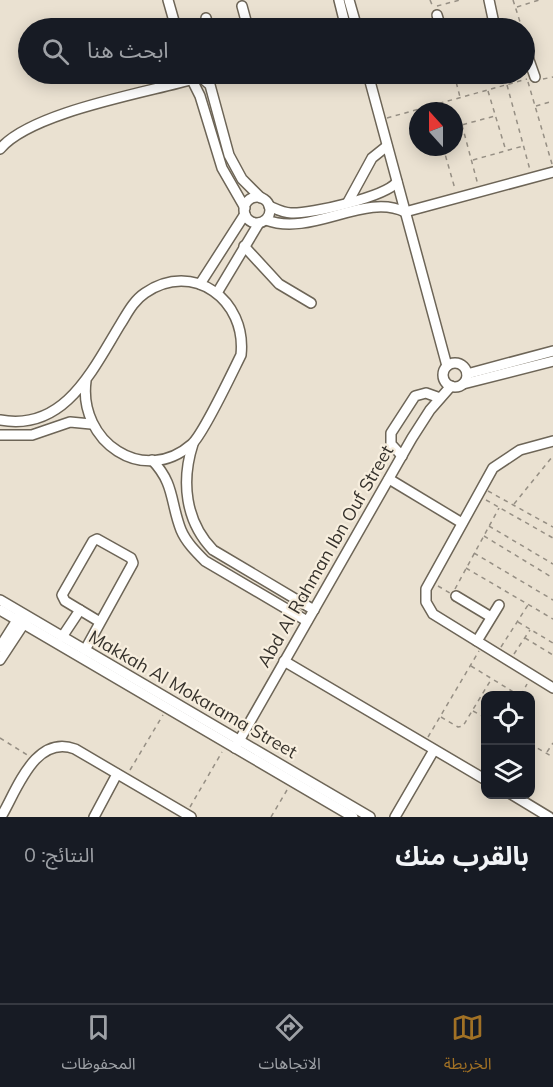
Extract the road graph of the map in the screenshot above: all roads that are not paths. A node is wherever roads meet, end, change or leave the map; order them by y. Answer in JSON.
{"nodes":[{"id":1,"x":168,"y":0,"type":"edge"},
{"id":2,"x":339,"y":0,"type":"edge"},
{"id":3,"x":349,"y":0,"type":"edge"},
{"id":4,"x":489,"y":0,"type":"edge"},
{"id":5,"x":242,"y":6,"type":"dead end"},
{"id":6,"x":437,"y":15,"type":"dead end"},
{"id":7,"x":173,"y":18,"type":"edge"},
{"id":8,"x":245,"y":18,"type":"edge"},
{"id":9,"x":344,"y":18,"type":"edge"},
{"id":10,"x":354,"y":18,"type":"edge"},
{"id":11,"x":438,"y":18,"type":"edge"},
{"id":12,"x":493,"y":18,"type":"edge"},
{"id":13,"x":163,"y":84,"type":"edge"},
{"id":14,"x":194,"y":84,"type":"edge"},
{"id":15,"x":209,"y":84,"type":"edge"},
{"id":16,"x":371,"y":84,"type":"edge"},
{"id":17,"x":387,"y":146,"type":"junction"},
{"id":18,"x":0,"y":148,"type":"edge"},
{"id":19,"x":553,"y":172,"type":"edge"},
{"id":20,"x":397,"y":182,"type":"junction"},
{"id":21,"x":261,"y":198,"type":"junction"},
{"id":22,"x":348,"y":202,"type":"junction"},
{"id":23,"x":269,"y":206,"type":"junction"},
{"id":24,"x":245,"y":211,"type":"junction"},
{"id":25,"x":405,"y":212,"type":"junction"},
{"id":26,"x":262,"y":221,"type":"junction"},
{"id":27,"x":244,"y":246,"type":"junction"},
{"id":28,"x":200,"y":284,"type":"junction"},
{"id":29,"x":217,"y":293,"type":"junction"},
{"id":30,"x":310,"y":303,"type":"dead end"},
{"id":31,"x":553,"y":351,"type":"edge"},
{"id":32,"x":553,"y":361,"type":"edge"},
{"id":33,"x":447,"y":366,"type":"junction"},
{"id":34,"x":467,"y":374,"type":"junction"},
{"id":35,"x":86,"y":381,"type":"junction"},
{"id":36,"x":463,"y":384,"type":"junction"},
{"id":37,"x":451,"y":386,"type":"junction"},
{"id":38,"x":440,"y":398,"type":"junction"},
{"id":39,"x":0,"y":420,"type":"edge"},
{"id":40,"x":91,"y":424,"type":"junction"},
{"id":41,"x":0,"y":435,"type":"edge"},
{"id":42,"x":553,"y":441,"type":"edge"},
{"id":43,"x":193,"y":444,"type":"junction"},
{"id":44,"x":402,"y":456,"type":"junction"},
{"id":45,"x":152,"y":460,"type":"junction"},
{"id":46,"x":388,"y":479,"type":"junction"},
{"id":47,"x":462,"y":523,"type":"junction"},
{"id":48,"x":454,"y":595,"type":"road end"},
{"id":49,"x":0,"y":600,"type":"edge"},
{"id":50,"x":499,"y":605,"type":"dead end"},
{"id":51,"x":0,"y":610,"type":"edge"},
{"id":52,"x":80,"y":610,"type":"junction"},
{"id":53,"x":314,"y":610,"type":"junction"},
{"id":54,"x":492,"y":617,"type":"junction"},
{"id":55,"x":23,"y":618,"type":"junction"},
{"id":56,"x":307,"y":621,"type":"junction"},
{"id":57,"x":100,"y":622,"type":"junction"},
{"id":58,"x":62,"y":637,"type":"junction"},
{"id":59,"x":480,"y":643,"type":"junction"},
{"id":60,"x":0,"y":647,"type":"edge"},
{"id":61,"x":85,"y":650,"type":"junction"},
{"id":62,"x":0,"y":660,"type":"edge"},
{"id":63,"x":284,"y":661,"type":"junction"},
{"id":64,"x":553,"y":688,"type":"edge"},
{"id":65,"x":234,"y":744,"type":"junction"},
{"id":66,"x":434,"y":750,"type":"junction"},
{"id":67,"x":121,"y":776,"type":"junction"},
{"id":68,"x":481,"y":777,"type":"edge"},
{"id":69,"x":518,"y":799,"type":"edge"},
{"id":70,"x":189,"y":815,"type":"edge"},
{"id":71,"x":1,"y":817,"type":"edge"},
{"id":72,"x":94,"y":817,"type":"edge"},
{"id":73,"x":353,"y":817,"type":"edge"},
{"id":74,"x":370,"y":817,"type":"edge"},
{"id":75,"x":395,"y":817,"type":"edge"},
{"id":76,"x":549,"y":817,"type":"edge"}],
"edges":[{"from":1,"to":7,"type":"street"},
{"from":2,"to":9,"type":"street"},
{"from":3,"to":10,"type":"street"},
{"from":4,"to":12,"type":"street"},
{"from":5,"to":8,"type":"street"},
{"from":6,"to":11,"type":"street"},
{"from":13,"to":18,"type":"street"},
{"from":14,"to":24,"type":"street"},
{"from":15,"to":21,"type":"street"},
{"from":16,"to":17,"type":"street"},
{"from":17,"to":20,"type":"street"},
{"from":17,"to":22,"type":"street"},
{"from":19,"to":25,"type":"street"},
{"from":20,"to":22,"type":"street"},
{"from":20,"to":25,"type":"street"},
{"from":21,"to":23,"type":"street"},
{"from":21,"to":24,"type":"street"},
{"from":22,"to":23,"type":"street"},
{"from":23,"to":26,"type":"street"},
{"from":24,"to":26,"type":"street"},
{"from":24,"to":28,"type":"street"},
{"from":25,"to":26,"type":"street"},
{"from":25,"to":33,"type":"street"},
{"from":26,"to":27,"type":"street"},
{"from":27,"to":29,"type":"street"},
{"from":27,"to":30,"type":"street"},
{"from":28,"to":29,"type":"street"},
{"from":28,"to":35,"type":"street"},
{"from":29,"to":43,"type":"street"},
{"from":31,"to":34,"type":"street"},
{"from":32,"to":36,"type":"street"},
{"from":33,"to":34,"type":"street"},
{"from":33,"to":37,"type":"street"},
{"from":34,"to":36,"type":"street"},
{"from":35,"to":39,"type":"street"},
{"from":35,"to":40,"type":"street"},
{"from":36,"to":37,"type":"street"},
{"from":37,"to":38,"type":"street","name":"Abd Al Rahman Ibn Ouf Street"},
{"from":38,"to":44,"type":"street","name":"Abd Al Rahman Ibn Ouf Street"},
{"from":38,"to":44,"type":"street"},
{"from":40,"to":41,"type":"street"},
{"from":40,"to":45,"type":"street"},
{"from":42,"to":47,"type":"street"},
{"from":43,"to":45,"type":"street"},
{"from":43,"to":53,"type":"street"},
{"from":44,"to":46,"type":"street","name":"Abd Al Rahman Ibn Ouf Street"},
{"from":45,"to":56,"type":"street"},
{"from":46,"to":47,"type":"street"},
{"from":46,"to":53,"type":"street","name":"Abd Al Rahman Ibn Ouf Street"},
{"from":47,"to":59,"type":"street"},
{"from":48,"to":54,"type":"street"},
{"from":49,"to":55,"type":"street","name":"Makkah Al Mokarama Street"},
{"from":50,"to":54,"type":"street"},
{"from":51,"to":55,"type":"street","name":"Makkah Al Mokarama Street"},
{"from":52,"to":57,"type":"street"},
{"from":52,"to":57,"type":"street"},
{"from":52,"to":58,"type":"street"},
{"from":53,"to":56,"type":"street","name":"Abd Al Rahman Ibn Ouf Street"},
{"from":54,"to":59,"type":"street"},
{"from":55,"to":58,"type":"street","name":"Makkah Al Mokarama Street"},
{"from":55,"to":60,"type":"street"},
{"from":55,"to":62,"type":"street"},
{"from":55,"to":65,"type":"street","name":"Makkah Al Mokarama Street"},
{"from":56,"to":63,"type":"street","name":"Abd Al Rahman Ibn Ouf Street"},
{"from":57,"to":61,"type":"street"},
{"from":58,"to":61,"type":"street","name":"Makkah Al Mokarama Street"},
{"from":59,"to":64,"type":"street"},
{"from":61,"to":65,"type":"street","name":"Makkah Al Mokarama Street"},
{"from":63,"to":65,"type":"street","name":"Abd Al Rahman Ibn Ouf Street"},
{"from":63,"to":66,"type":"street"},
{"from":65,"to":73,"type":"street","name":"Makkah Al Mokarama Street"},
{"from":65,"to":74,"type":"street","name":"Makkah Al Mokarama Street"},
{"from":66,"to":68,"type":"street"},
{"from":66,"to":75,"type":"street"},
{"from":67,"to":70,"type":"street"},
{"from":67,"to":71,"type":"street"},
{"from":67,"to":72,"type":"street"},
{"from":69,"to":76,"type":"street"}]}
